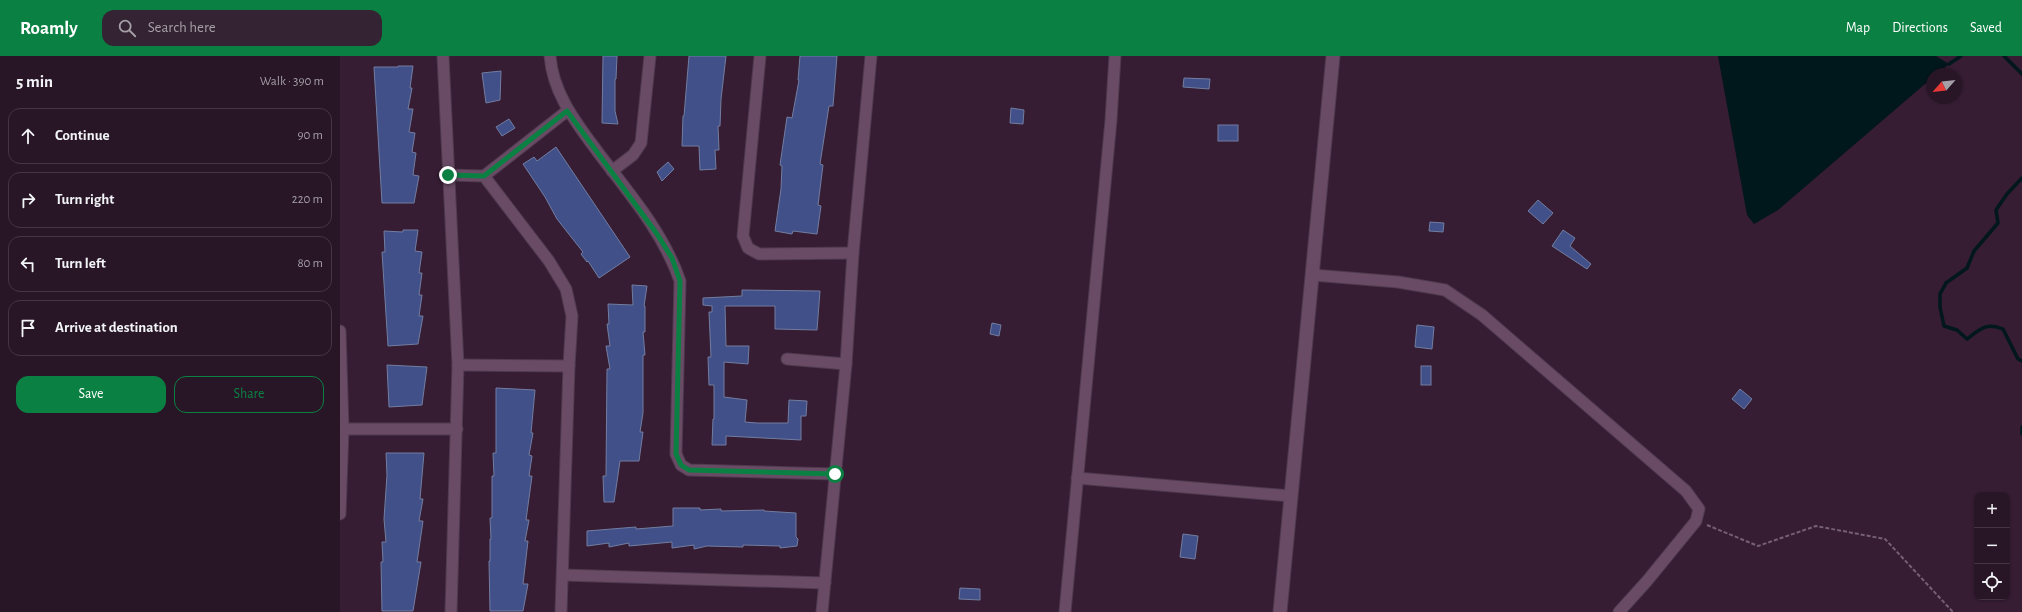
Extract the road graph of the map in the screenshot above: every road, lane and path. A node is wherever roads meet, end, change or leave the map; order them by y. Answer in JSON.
{"nodes":[{"id":1,"x":443,"y":56,"type":"edge"},
{"id":2,"x":550,"y":56,"type":"edge"},
{"id":3,"x":650,"y":56,"type":"edge"},
{"id":4,"x":760,"y":56,"type":"edge"},
{"id":5,"x":871,"y":56,"type":"edge"},
{"id":6,"x":1115,"y":56,"type":"edge"},
{"id":7,"x":1333,"y":56,"type":"edge"},
{"id":8,"x":567,"y":111,"type":"junction"},
{"id":9,"x":612,"y":171,"type":"junction"},
{"id":10,"x":448,"y":175,"type":"junction"},
{"id":11,"x":484,"y":176,"type":"junction"},
{"id":12,"x":853,"y":254,"type":"junction"},
{"id":13,"x":1313,"y":275,"type":"junction"},
{"id":14,"x":340,"y":331,"type":"edge"},
{"id":15,"x":787,"y":359,"type":"dead end"},
{"id":16,"x":846,"y":364,"type":"junction"},
{"id":17,"x":458,"y":365,"type":"junction"},
{"id":18,"x":568,"y":366,"type":"junction"},
{"id":19,"x":343,"y":429,"type":"junction"},
{"id":20,"x":457,"y":429,"type":"junction"},
{"id":21,"x":835,"y":474,"type":"junction"},
{"id":22,"x":1077,"y":478,"type":"junction"},
{"id":23,"x":1291,"y":496,"type":"junction"},
{"id":24,"x":340,"y":514,"type":"edge"},
{"id":25,"x":1696,"y":521,"type":"junction"},
{"id":26,"x":563,"y":575,"type":"junction"},
{"id":27,"x":825,"y":584,"type":"junction"},
{"id":28,"x":451,"y":612,"type":"edge"},
{"id":29,"x":561,"y":612,"type":"edge"},
{"id":30,"x":822,"y":612,"type":"edge"},
{"id":31,"x":1065,"y":612,"type":"edge"},
{"id":32,"x":1280,"y":612,"type":"edge"},
{"id":33,"x":1619,"y":612,"type":"edge"},
{"id":34,"x":1953,"y":612,"type":"edge"}],
"edges":[{"from":1,"to":10,"type":"street"},
{"from":2,"to":8,"type":"street"},
{"from":3,"to":9,"type":"street"},
{"from":4,"to":12,"type":"street"},
{"from":5,"to":12,"type":"street"},
{"from":6,"to":22,"type":"street"},
{"from":7,"to":13,"type":"street"},
{"from":8,"to":9,"type":"street"},
{"from":8,"to":11,"type":"street"},
{"from":9,"to":21,"type":"street"},
{"from":10,"to":11,"type":"street"},
{"from":10,"to":17,"type":"street"},
{"from":11,"to":18,"type":"street"},
{"from":12,"to":16,"type":"street"},
{"from":13,"to":23,"type":"street"},
{"from":13,"to":25,"type":"street"},
{"from":14,"to":19,"type":"street"},
{"from":15,"to":16,"type":"street"},
{"from":16,"to":21,"type":"street"},
{"from":17,"to":18,"type":"street"},
{"from":17,"to":20,"type":"street"},
{"from":18,"to":26,"type":"street"},
{"from":19,"to":20,"type":"street"},
{"from":19,"to":24,"type":"street"},
{"from":20,"to":28,"type":"street"},
{"from":21,"to":27,"type":"street"},
{"from":22,"to":23,"type":"street"},
{"from":22,"to":31,"type":"street"},
{"from":23,"to":32,"type":"street"},
{"from":25,"to":33,"type":"street"},
{"from":25,"to":34,"type":"path"},
{"from":26,"to":27,"type":"street"},
{"from":26,"to":29,"type":"street"},
{"from":27,"to":30,"type":"street"}]}
